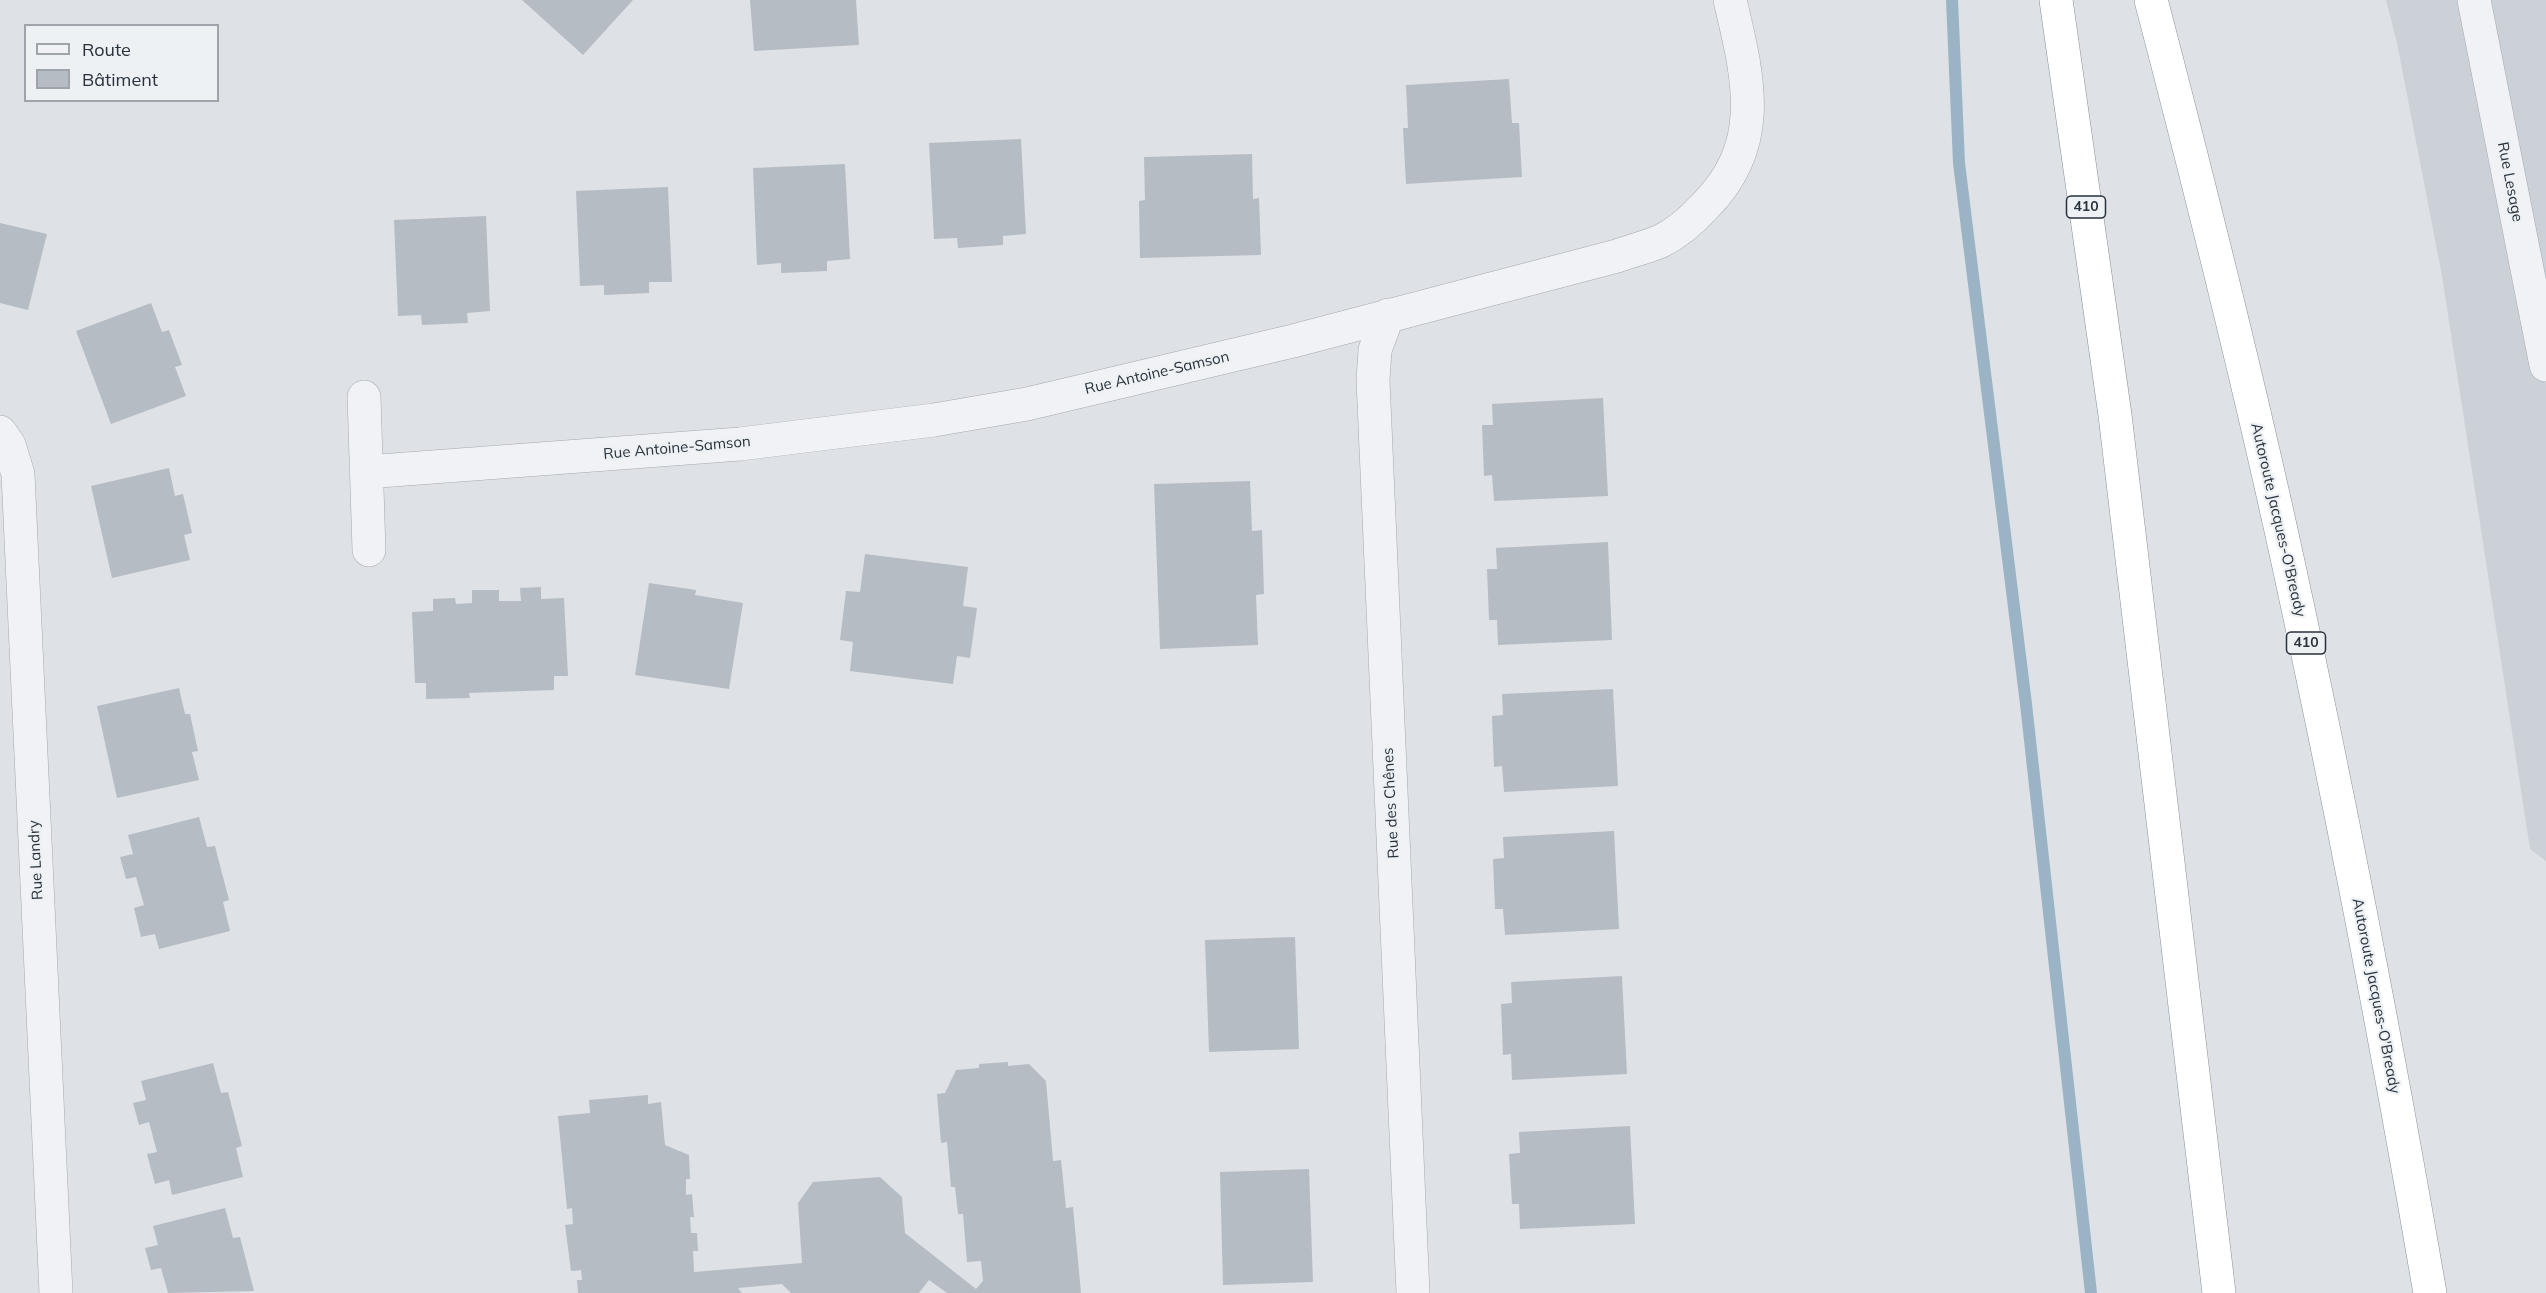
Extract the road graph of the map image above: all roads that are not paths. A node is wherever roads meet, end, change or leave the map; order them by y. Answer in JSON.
{"nodes":[{"id":1,"x":1730,"y":0,"type":"edge"},
{"id":2,"x":2056,"y":0,"type":"edge"},
{"id":3,"x":2151,"y":0,"type":"edge"},
{"id":4,"x":2474,"y":0,"type":"edge"},
{"id":5,"x":1388,"y":315,"type":"junction"},
{"id":6,"x":2546,"y":365,"type":"edge"},
{"id":7,"x":363,"y":396,"type":"dead end"},
{"id":8,"x":0,"y":432,"type":"edge"},
{"id":9,"x":366,"y":472,"type":"junction"},
{"id":10,"x":369,"y":550,"type":"dead end"},
{"id":11,"x":57,"y":1293,"type":"edge"},
{"id":12,"x":1413,"y":1293,"type":"edge"},
{"id":13,"x":2219,"y":1293,"type":"edge"},
{"id":14,"x":2430,"y":1293,"type":"edge"}],
"edges":[{"from":1,"to":5,"type":"street","name":"Rue Antoine-Samson"},
{"from":2,"to":13,"type":"highway","number":"410"},
{"from":3,"to":14,"type":"highway","name":"Autoroute Jacques-O'Bready","number":"410"},
{"from":4,"to":6,"type":"street","name":"Rue Lesage"},
{"from":5,"to":9,"type":"street","name":"Rue Antoine-Samson"},
{"from":5,"to":12,"type":"street","name":"Rue des Chênes"},
{"from":7,"to":9,"type":"street"},
{"from":8,"to":11,"type":"street","name":"Rue Landry"},
{"from":9,"to":10,"type":"street"}]}
